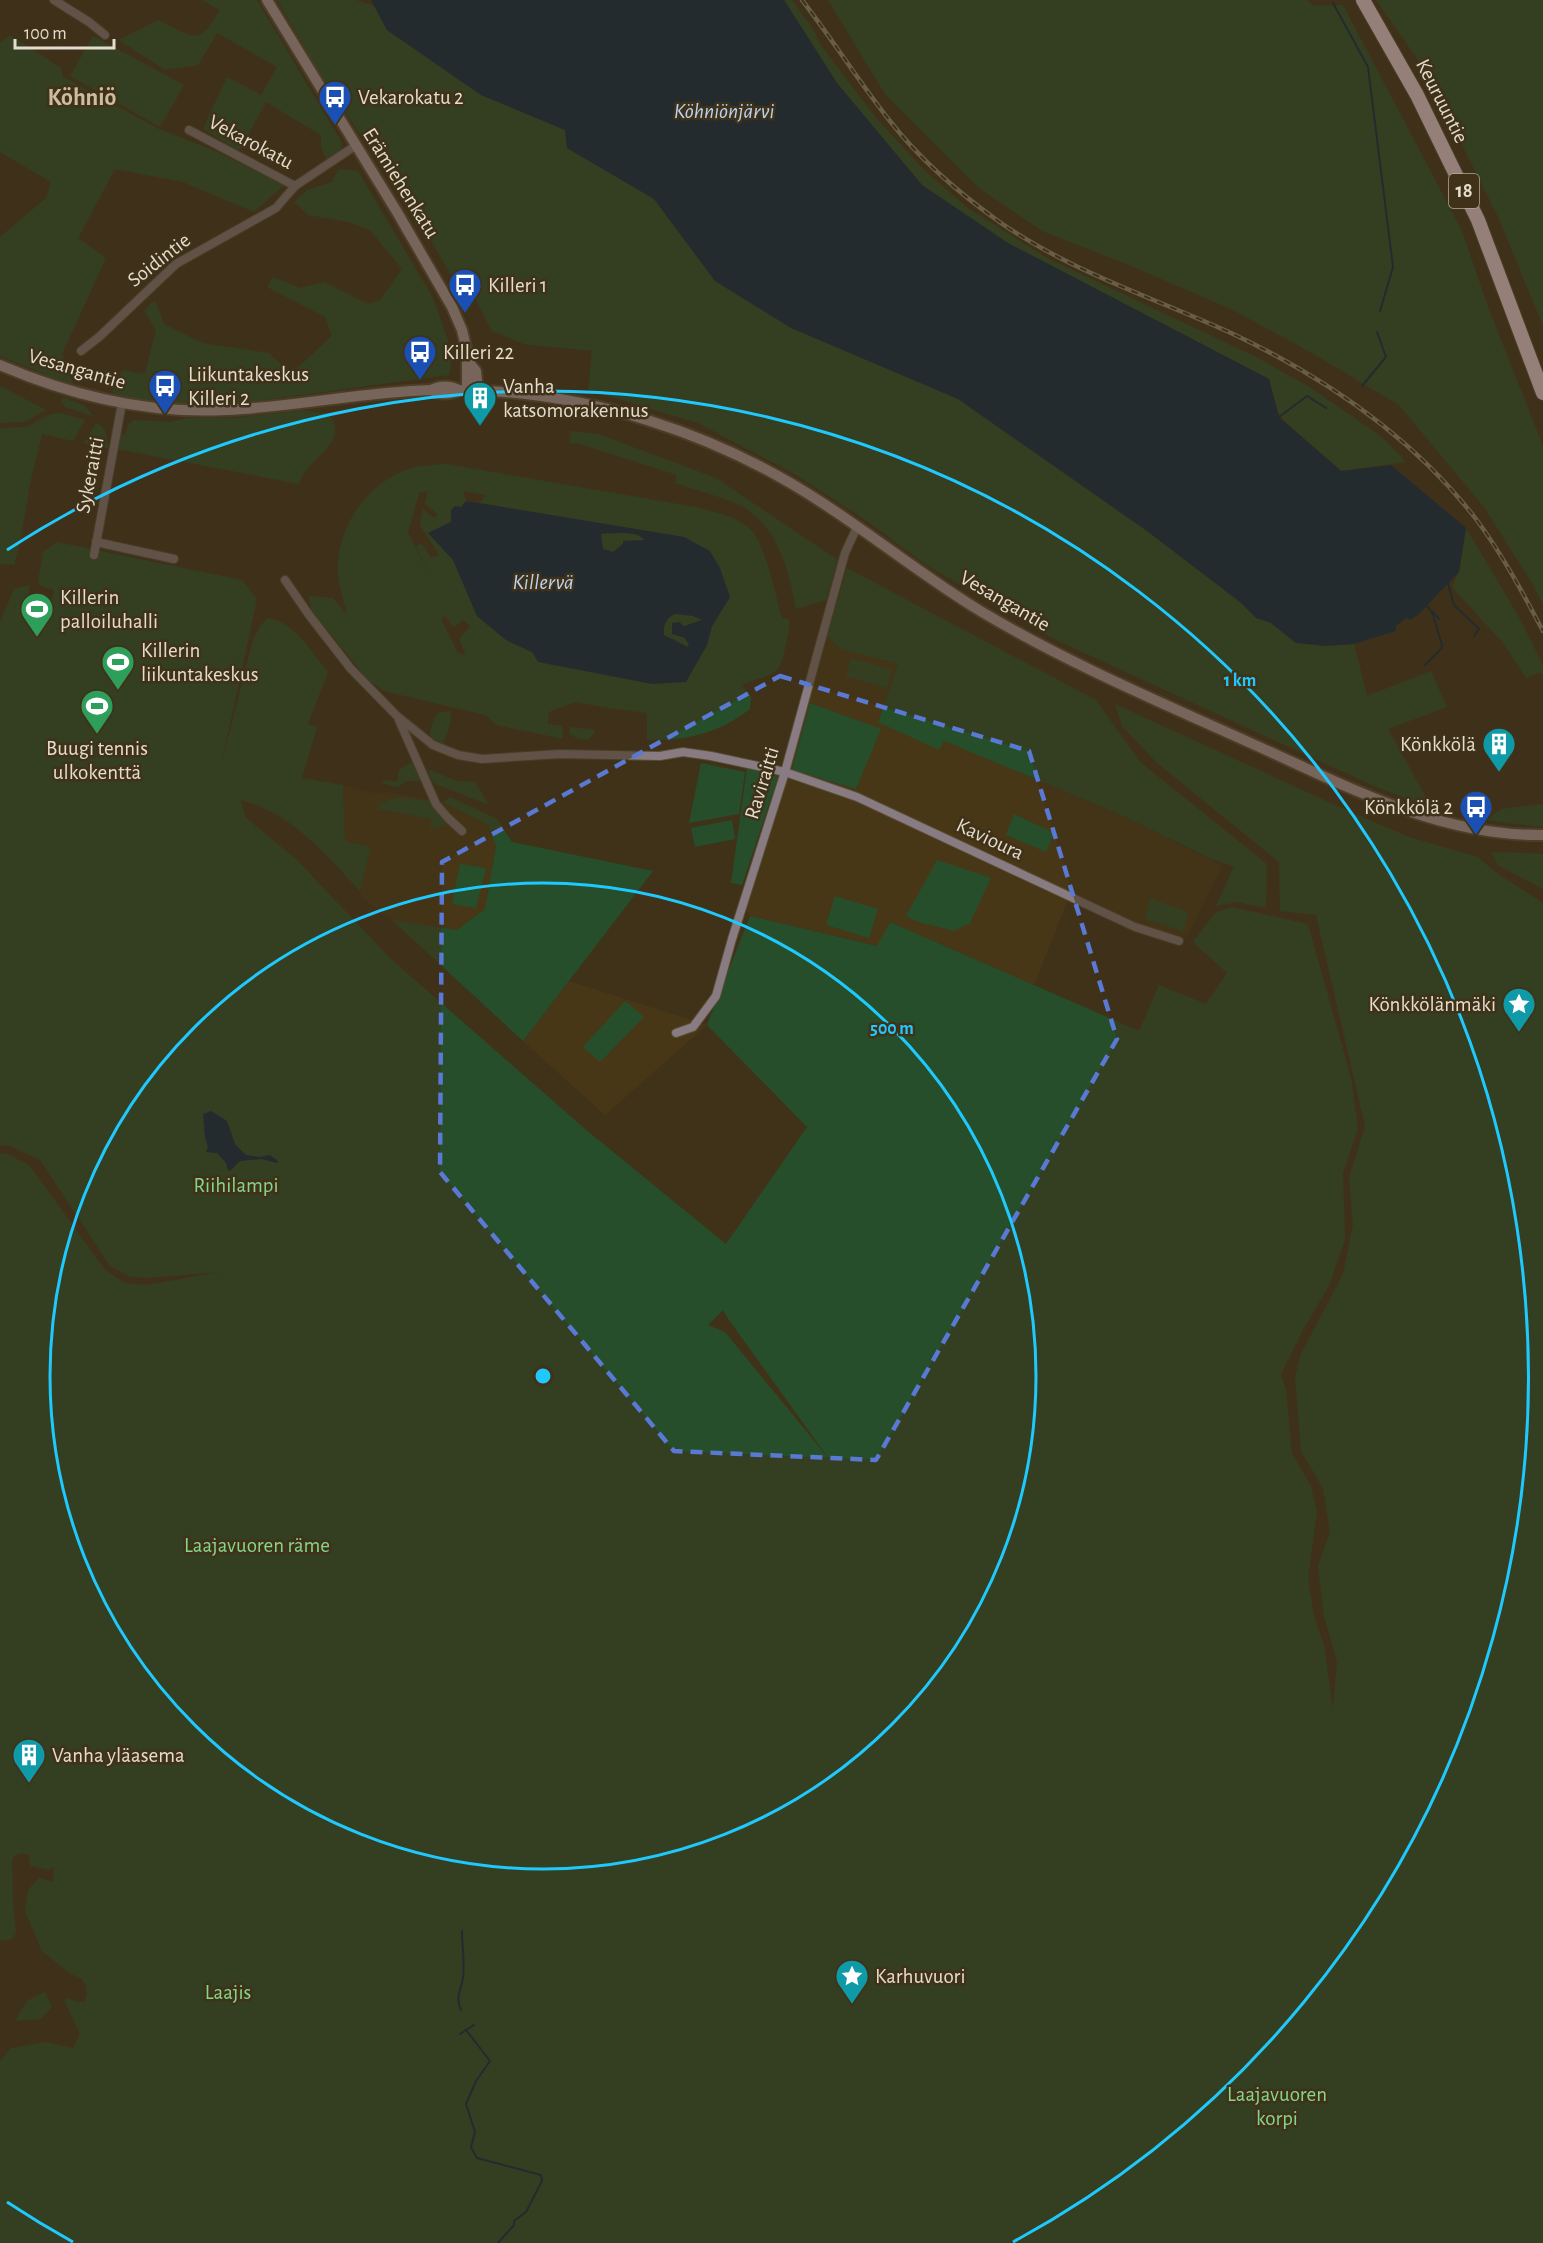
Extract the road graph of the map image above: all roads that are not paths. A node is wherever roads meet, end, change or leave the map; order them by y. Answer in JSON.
{"nodes":[{"id":1,"x":54,"y":0,"type":"edge"},
{"id":2,"x":267,"y":0,"type":"edge"},
{"id":3,"x":1364,"y":0,"type":"edge"},
{"id":4,"x":105,"y":35,"type":"dead end"},
{"id":5,"x":189,"y":130,"type":"dead end"},
{"id":6,"x":355,"y":146,"type":"junction"},
{"id":7,"x":295,"y":186,"type":"junction"},
{"id":8,"x":81,"y":351,"type":"dead end"},
{"id":9,"x":0,"y":365,"type":"edge"},
{"id":10,"x":468,"y":390,"type":"junction"},
{"id":11,"x":1543,"y":393,"type":"edge"},
{"id":12,"x":122,"y":403,"type":"junction"},
{"id":13,"x":857,"y":527,"type":"junction"},
{"id":14,"x":96,"y":542,"type":"junction"},
{"id":15,"x":94,"y":555,"type":"dead end"},
{"id":16,"x":174,"y":559,"type":"dead end"},
{"id":17,"x":285,"y":580,"type":"dead end"},
{"id":18,"x":397,"y":716,"type":"junction"},
{"id":19,"x":785,"y":772,"type":"junction"},
{"id":20,"x":462,"y":831,"type":"dead end"},
{"id":21,"x":1543,"y":835,"type":"edge"},
{"id":22,"x":1179,"y":941,"type":"dead end"},
{"id":23,"x":676,"y":1033,"type":"dead end"}],
"edges":[{"from":1,"to":4,"type":"street"},
{"from":2,"to":6,"type":"street","name":"Erämiehenkatu"},
{"from":3,"to":11,"type":"highway","name":"Keuruuntie","number":"18"},
{"from":5,"to":7,"type":"street","name":"Vekarokatu"},
{"from":6,"to":7,"type":"street","name":"Vekarokatu"},
{"from":6,"to":10,"type":"street","name":"Erämiehenkatu"},
{"from":7,"to":8,"type":"street","name":"Soidintie"},
{"from":9,"to":12,"type":"street","name":"Vesangantie"},
{"from":10,"to":12,"type":"street","name":"Vesangantie"},
{"from":10,"to":13,"type":"street","name":"Vesangantie"},
{"from":12,"to":14,"type":"street","name":"Sykeraitti"},
{"from":13,"to":19,"type":"street","name":"Raviraitti"},
{"from":13,"to":21,"type":"street","name":"Vesangantie"},
{"from":14,"to":15,"type":"street","name":"Sykeraitti"},
{"from":14,"to":16,"type":"street"},
{"from":17,"to":18,"type":"street"},
{"from":18,"to":19,"type":"street","name":"Kavioura"},
{"from":18,"to":20,"type":"street"},
{"from":19,"to":22,"type":"street","name":"Kavioura"},
{"from":19,"to":23,"type":"street","name":"Raviraitti"}]}
